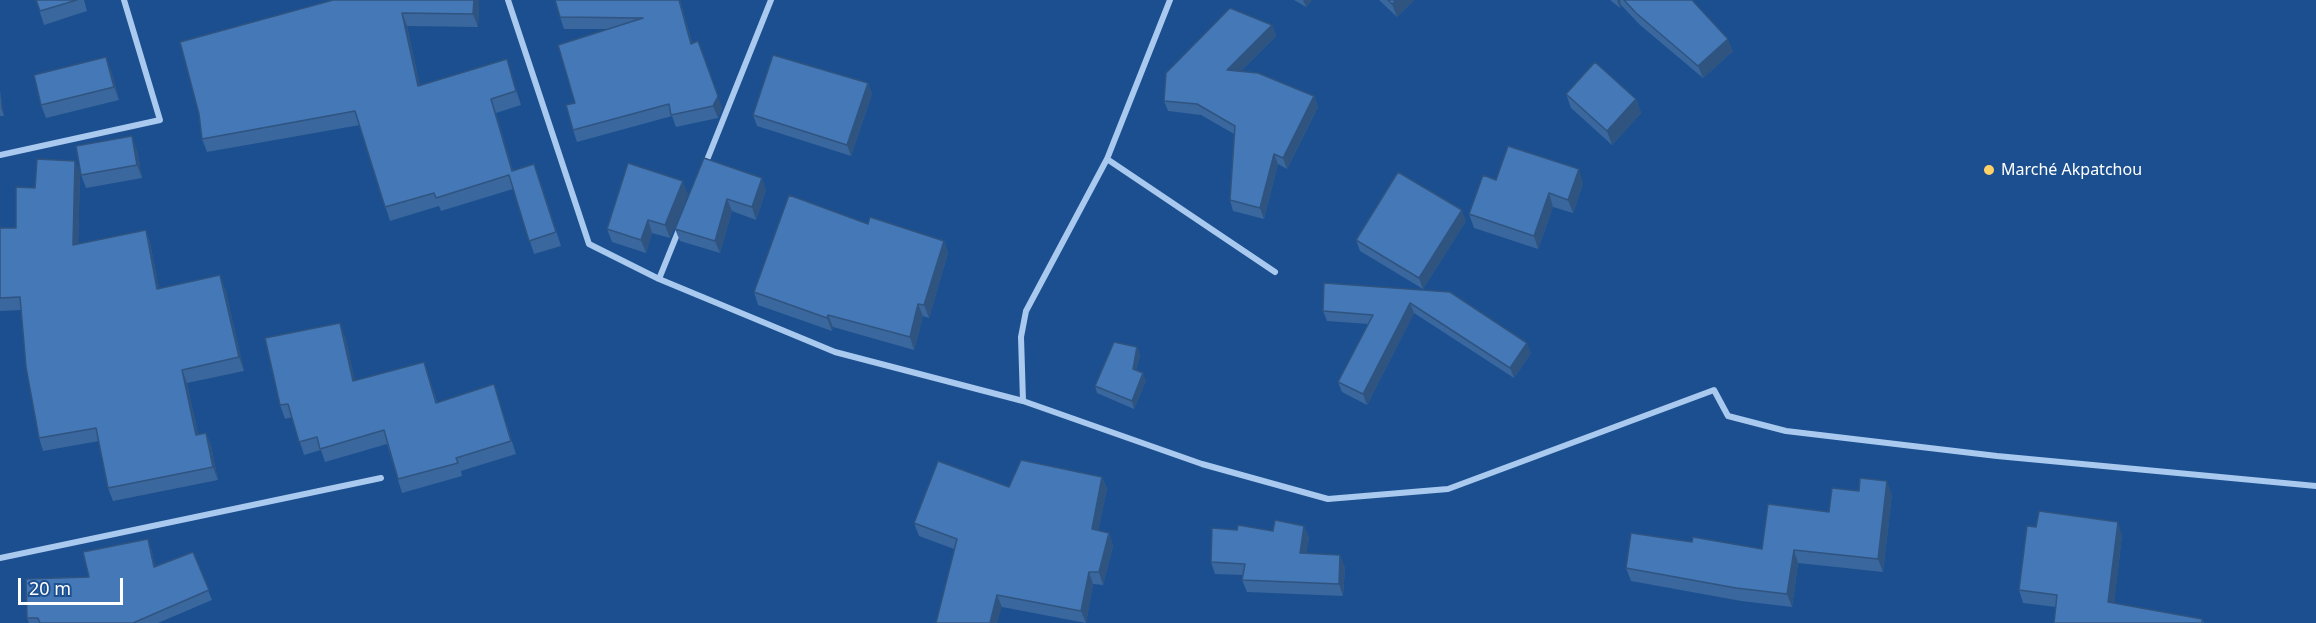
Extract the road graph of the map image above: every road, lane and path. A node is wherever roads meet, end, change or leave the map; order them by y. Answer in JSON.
{"nodes":[{"id":1,"x":124,"y":0,"type":"edge"},
{"id":2,"x":508,"y":0,"type":"edge"},
{"id":3,"x":771,"y":0,"type":"edge"},
{"id":4,"x":1170,"y":0,"type":"edge"},
{"id":5,"x":0,"y":155,"type":"edge"},
{"id":6,"x":1107,"y":159,"type":"junction"},
{"id":7,"x":702,"y":172,"type":"edge"},
{"id":8,"x":685,"y":215,"type":"edge"},
{"id":9,"x":1275,"y":272,"type":"dead end"},
{"id":10,"x":659,"y":279,"type":"junction"},
{"id":11,"x":1023,"y":401,"type":"junction"},
{"id":12,"x":381,"y":478,"type":"dead end"},
{"id":13,"x":2316,"y":486,"type":"edge"},
{"id":14,"x":0,"y":551,"type":"edge"},
{"id":15,"x":0,"y":558,"type":"edge"}],
"edges":[{"from":1,"to":5,"type":"street"},
{"from":2,"to":10,"type":"street"},
{"from":3,"to":7,"type":"street"},
{"from":4,"to":6,"type":"street"},
{"from":6,"to":9,"type":"street"},
{"from":6,"to":11,"type":"street"},
{"from":8,"to":10,"type":"street"},
{"from":10,"to":11,"type":"street"},
{"from":11,"to":13,"type":"street"},
{"from":12,"to":15,"type":"street"},
{"from":14,"to":15,"type":"street"}]}
